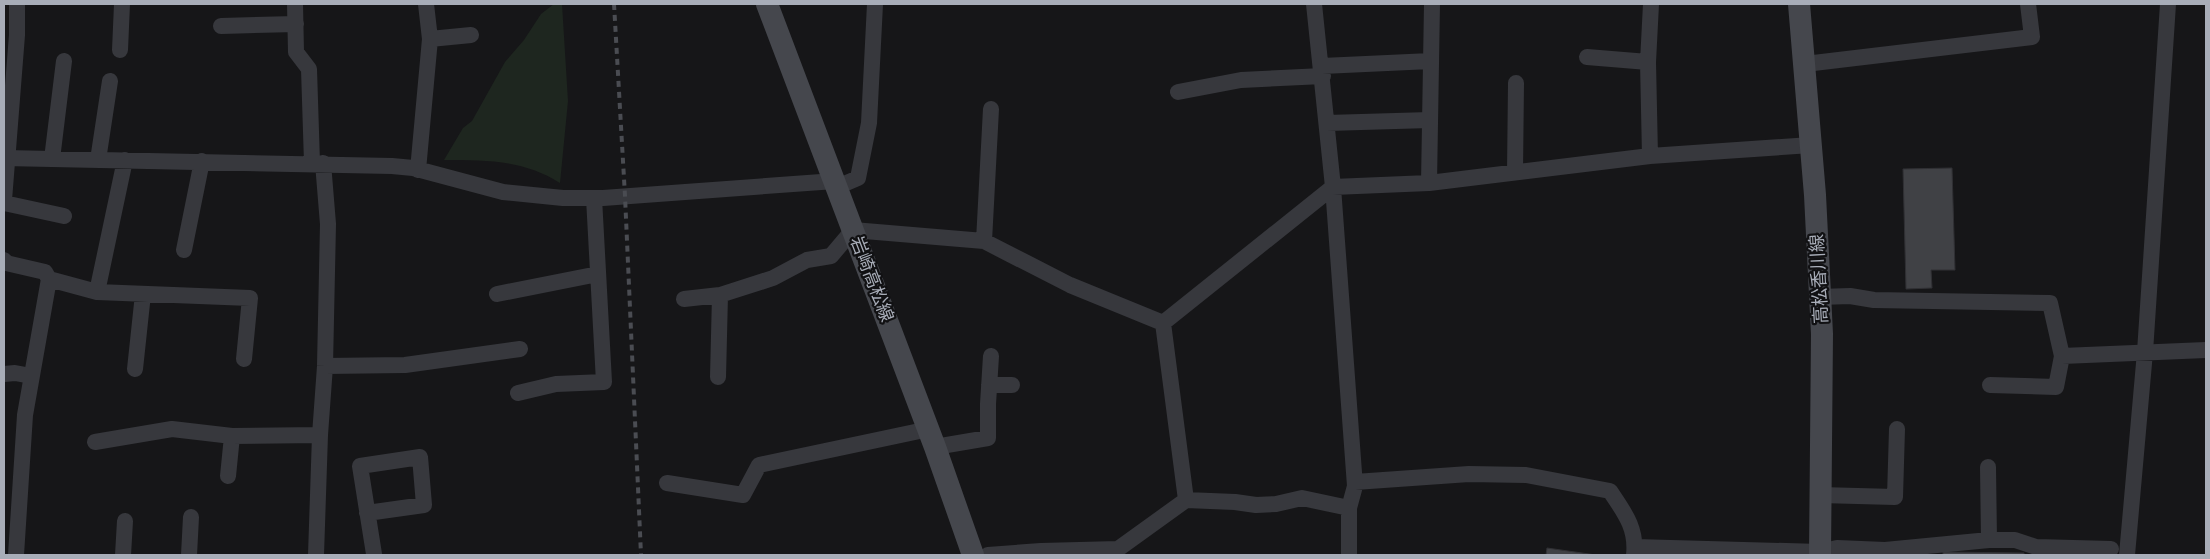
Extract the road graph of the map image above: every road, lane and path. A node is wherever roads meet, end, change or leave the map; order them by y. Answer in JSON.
{"nodes":[{"id":1,"x":17,"y":4,"type":"edge"},
{"id":2,"x":122,"y":4,"type":"edge"},
{"id":3,"x":295,"y":4,"type":"edge"},
{"id":4,"x":426,"y":4,"type":"edge"},
{"id":5,"x":767,"y":4,"type":"edge"},
{"id":6,"x":875,"y":4,"type":"edge"},
{"id":7,"x":1314,"y":4,"type":"edge"},
{"id":8,"x":1432,"y":4,"type":"edge"},
{"id":9,"x":1651,"y":4,"type":"edge"},
{"id":10,"x":1799,"y":4,"type":"edge"},
{"id":11,"x":2028,"y":4,"type":"edge"},
{"id":12,"x":2168,"y":4,"type":"edge"},
{"id":13,"x":296,"y":24,"type":"junction"},
{"id":14,"x":221,"y":26,"type":"dead end"},
{"id":15,"x":471,"y":35,"type":"dead end"},
{"id":16,"x":430,"y":39,"type":"junction"},
{"id":17,"x":120,"y":50,"type":"dead end"},
{"id":18,"x":1587,"y":57,"type":"dead end"},
{"id":19,"x":64,"y":61,"type":"dead end"},
{"id":20,"x":1431,"y":61,"type":"junction"},
{"id":21,"x":1648,"y":62,"type":"junction"},
{"id":22,"x":1805,"y":64,"type":"junction"},
{"id":23,"x":1322,"y":71,"type":"junction"},
{"id":24,"x":110,"y":81,"type":"dead end"},
{"id":25,"x":1516,"y":83,"type":"dead end"},
{"id":26,"x":1178,"y":92,"type":"dead end"},
{"id":27,"x":991,"y":109,"type":"dead end"},
{"id":28,"x":1430,"y":120,"type":"junction"},
{"id":29,"x":1327,"y":123,"type":"junction"},
{"id":30,"x":1811,"y":145,"type":"junction"},
{"id":31,"x":1650,"y":156,"type":"junction"},
{"id":32,"x":5,"y":158,"type":"edge"},
{"id":33,"x":52,"y":159,"type":"junction"},
{"id":34,"x":98,"y":160,"type":"junction"},
{"id":35,"x":125,"y":160,"type":"junction"},
{"id":36,"x":202,"y":161,"type":"junction"},
{"id":37,"x":317,"y":163,"type":"junction"},
{"id":38,"x":418,"y":170,"type":"junction"},
{"id":39,"x":1515,"y":172,"type":"junction"},
{"id":40,"x":1429,"y":183,"type":"junction"},
{"id":41,"x":836,"y":184,"type":"junction"},
{"id":42,"x":1333,"y":188,"type":"junction"},
{"id":43,"x":594,"y":198,"type":"junction"},
{"id":44,"x":4,"y":202,"type":"edge"},
{"id":45,"x":64,"y":216,"type":"dead end"},
{"id":46,"x":853,"y":230,"type":"junction"},
{"id":47,"x":984,"y":242,"type":"junction"},
{"id":48,"x":184,"y":250,"type":"dead end"},
{"id":49,"x":4,"y":262,"type":"edge"},
{"id":50,"x":598,"y":274,"type":"junction"},
{"id":51,"x":49,"y":279,"type":"junction"},
{"id":52,"x":97,"y":292,"type":"junction"},
{"id":53,"x":143,"y":294,"type":"junction"},
{"id":54,"x":497,"y":294,"type":"dead end"},
{"id":55,"x":720,"y":295,"type":"junction"},
{"id":56,"x":1820,"y":297,"type":"junction"},
{"id":57,"x":684,"y":299,"type":"dead end"},
{"id":58,"x":1163,"y":323,"type":"junction"},
{"id":59,"x":520,"y":349,"type":"dead end"},
{"id":60,"x":2206,"y":350,"type":"edge"},
{"id":61,"x":2145,"y":352,"type":"junction"},
{"id":62,"x":991,"y":356,"type":"dead end"},
{"id":63,"x":2062,"y":356,"type":"junction"},
{"id":64,"x":244,"y":359,"type":"dead end"},
{"id":65,"x":325,"y":366,"type":"junction"},
{"id":66,"x":135,"y":369,"type":"dead end"},
{"id":67,"x":4,"y":374,"type":"edge"},
{"id":68,"x":30,"y":376,"type":"junction"},
{"id":69,"x":718,"y":377,"type":"dead end"},
{"id":70,"x":989,"y":385,"type":"junction"},
{"id":71,"x":1012,"y":385,"type":"dead end"},
{"id":72,"x":1990,"y":386,"type":"dead end"},
{"id":73,"x":518,"y":393,"type":"dead end"},
{"id":74,"x":1897,"y":429,"type":"dead end"},
{"id":75,"x":320,"y":435,"type":"junction"},
{"id":76,"x":232,"y":436,"type":"junction"},
{"id":77,"x":932,"y":438,"type":"junction"},
{"id":78,"x":95,"y":442,"type":"dead end"},
{"id":79,"x":1988,"y":466,"type":"dead end"},
{"id":80,"x":228,"y":476,"type":"dead end"},
{"id":81,"x":1355,"y":482,"type":"junction"},
{"id":82,"x":668,"y":483,"type":"dead end"},
{"id":83,"x":1820,"y":495,"type":"junction"},
{"id":84,"x":1186,"y":500,"type":"junction"},
{"id":85,"x":1349,"y":508,"type":"junction"},
{"id":86,"x":367,"y":513,"type":"junction"},
{"id":87,"x":191,"y":518,"type":"dead end"},
{"id":88,"x":125,"y":521,"type":"dead end"},
{"id":89,"x":1989,"y":540,"type":"junction"},
{"id":90,"x":2111,"y":549,"type":"dead end"},
{"id":91,"x":1634,"y":551,"type":"edge"},
{"id":92,"x":1695,"y":552,"type":"edge"},
{"id":93,"x":2077,"y":552,"type":"edge"},
{"id":94,"x":1820,"y":553,"type":"edge"},
{"id":95,"x":16,"y":555,"type":"edge"},
{"id":96,"x":123,"y":555,"type":"edge"},
{"id":97,"x":189,"y":555,"type":"edge"},
{"id":98,"x":316,"y":555,"type":"edge"},
{"id":99,"x":374,"y":555,"type":"edge"},
{"id":100,"x":973,"y":555,"type":"edge"},
{"id":101,"x":988,"y":555,"type":"edge"},
{"id":102,"x":1349,"y":555,"type":"edge"},
{"id":103,"x":2127,"y":555,"type":"edge"}],
"edges":[{"from":1,"to":32,"type":"street"},
{"from":2,"to":17,"type":"street"},
{"from":3,"to":13,"type":"street"},
{"from":4,"to":16,"type":"street"},
{"from":5,"to":41,"type":"main road","name":"岩崎高松線"},
{"from":6,"to":41,"type":"street"},
{"from":7,"to":23,"type":"street"},
{"from":8,"to":20,"type":"street"},
{"from":9,"to":21,"type":"street"},
{"from":10,"to":22,"type":"main road","name":"高松香川線"},
{"from":11,"to":22,"type":"street"},
{"from":12,"to":61,"type":"street"},
{"from":13,"to":14,"type":"street"},
{"from":13,"to":37,"type":"street"},
{"from":15,"to":16,"type":"street"},
{"from":16,"to":38,"type":"street"},
{"from":18,"to":21,"type":"street"},
{"from":19,"to":33,"type":"street"},
{"from":20,"to":23,"type":"street"},
{"from":20,"to":28,"type":"street"},
{"from":21,"to":31,"type":"street"},
{"from":22,"to":30,"type":"main road","name":"高松香川線"},
{"from":23,"to":26,"type":"street"},
{"from":23,"to":29,"type":"street"},
{"from":24,"to":34,"type":"street"},
{"from":25,"to":39,"type":"street"},
{"from":27,"to":47,"type":"street"},
{"from":28,"to":29,"type":"street"},
{"from":28,"to":40,"type":"street"},
{"from":29,"to":42,"type":"street"},
{"from":30,"to":31,"type":"street"},
{"from":30,"to":56,"type":"main road","name":"高松香川線"},
{"from":31,"to":39,"type":"street"},
{"from":32,"to":33,"type":"street"},
{"from":32,"to":44,"type":"street"},
{"from":33,"to":34,"type":"street"},
{"from":34,"to":35,"type":"street"},
{"from":35,"to":36,"type":"street"},
{"from":35,"to":52,"type":"street"},
{"from":36,"to":37,"type":"street"},
{"from":36,"to":48,"type":"street"},
{"from":37,"to":38,"type":"street"},
{"from":37,"to":65,"type":"street"},
{"from":38,"to":43,"type":"street"},
{"from":39,"to":40,"type":"street"},
{"from":40,"to":42,"type":"street"},
{"from":41,"to":43,"type":"street"},
{"from":41,"to":46,"type":"main road","name":"岩崎高松線"},
{"from":42,"to":58,"type":"street"},
{"from":42,"to":81,"type":"street"},
{"from":43,"to":50,"type":"street"},
{"from":44,"to":45,"type":"street"},
{"from":46,"to":47,"type":"street"},
{"from":46,"to":55,"type":"street"},
{"from":46,"to":77,"type":"main road","name":"岩崎高松線"},
{"from":47,"to":58,"type":"street"},
{"from":49,"to":51,"type":"street"},
{"from":50,"to":54,"type":"street"},
{"from":50,"to":73,"type":"street"},
{"from":51,"to":52,"type":"street"},
{"from":51,"to":68,"type":"street"},
{"from":52,"to":53,"type":"street"},
{"from":53,"to":64,"type":"street"},
{"from":53,"to":66,"type":"street"},
{"from":55,"to":57,"type":"street"},
{"from":55,"to":69,"type":"street"},
{"from":56,"to":63,"type":"street"},
{"from":56,"to":83,"type":"main road","name":"高松香川線"},
{"from":58,"to":84,"type":"street"},
{"from":59,"to":65,"type":"street"},
{"from":60,"to":61,"type":"street"},
{"from":61,"to":63,"type":"street"},
{"from":61,"to":103,"type":"street"},
{"from":62,"to":70,"type":"street"},
{"from":63,"to":72,"type":"street"},
{"from":65,"to":75,"type":"street"},
{"from":67,"to":68,"type":"street"},
{"from":68,"to":95,"type":"street"},
{"from":70,"to":71,"type":"street"},
{"from":70,"to":77,"type":"street"},
{"from":74,"to":83,"type":"street"},
{"from":75,"to":76,"type":"street"},
{"from":75,"to":98,"type":"street"},
{"from":76,"to":78,"type":"street"},
{"from":76,"to":80,"type":"street"},
{"from":77,"to":82,"type":"street"},
{"from":77,"to":100,"type":"main road","name":"岩崎高松線"},
{"from":79,"to":89,"type":"street"},
{"from":81,"to":85,"type":"street"},
{"from":81,"to":91,"type":"street"},
{"from":83,"to":94,"type":"main road","name":"高松香川線"},
{"from":84,"to":85,"type":"street"},
{"from":84,"to":101,"type":"street"},
{"from":85,"to":102,"type":"street"},
{"from":86,"to":86,"type":"street"},
{"from":86,"to":99,"type":"street"},
{"from":87,"to":97,"type":"street"},
{"from":88,"to":96,"type":"street"},
{"from":89,"to":93,"type":"street"},
{"from":89,"to":94,"type":"street"},
{"from":90,"to":93,"type":"street"},
{"from":91,"to":92,"type":"street"},
{"from":92,"to":94,"type":"street"}]}
